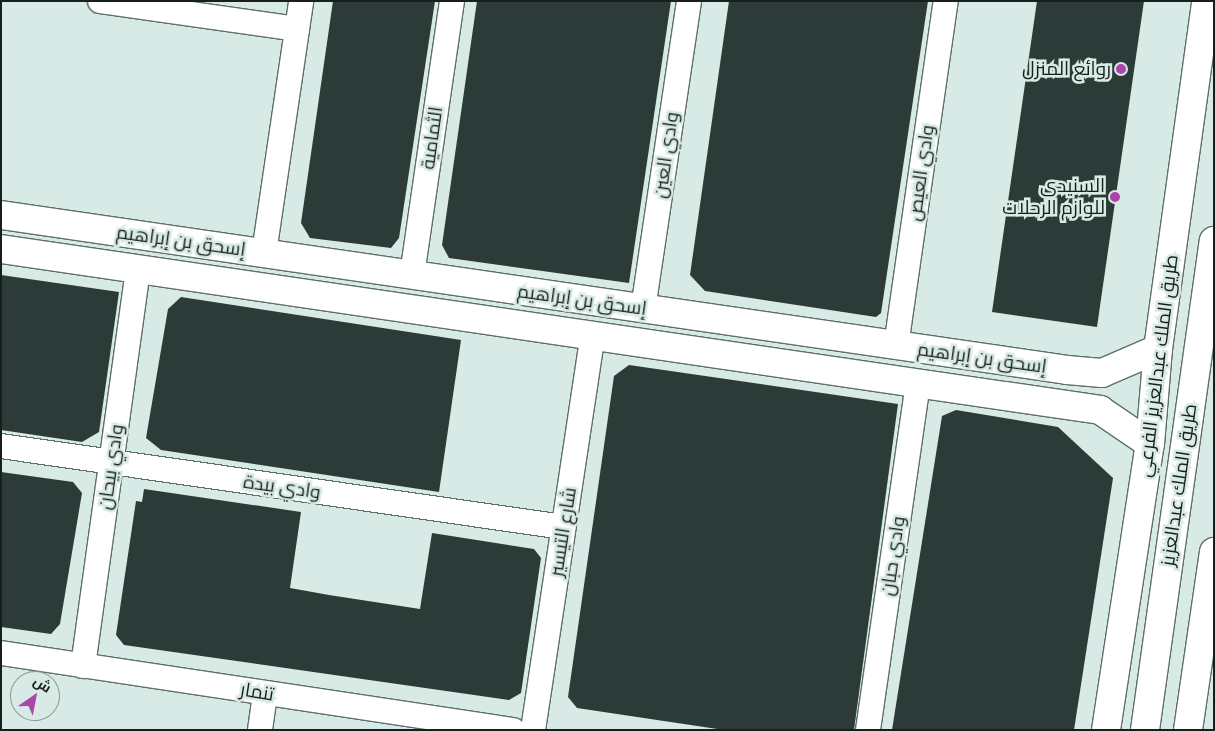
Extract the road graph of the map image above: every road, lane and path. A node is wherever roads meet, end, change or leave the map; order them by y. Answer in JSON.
{"nodes":[{"id":1,"x":100,"y":1,"type":"edge"},
{"id":2,"x":301,"y":1,"type":"edge"},
{"id":3,"x":452,"y":1,"type":"edge"},
{"id":4,"x":689,"y":1,"type":"edge"},
{"id":5,"x":946,"y":1,"type":"edge"},
{"id":6,"x":1206,"y":1,"type":"edge"},
{"id":7,"x":297,"y":30,"type":"junction"},
{"id":8,"x":1,"y":215,"type":"edge"},
{"id":9,"x":1214,"y":241,"type":"edge"},
{"id":10,"x":1,"y":248,"type":"edge"},
{"id":11,"x":264,"y":253,"type":"junction"},
{"id":12,"x":138,"y":268,"type":"junction"},
{"id":13,"x":412,"y":275,"type":"junction"},
{"id":14,"x":643,"y":308,"type":"junction"},
{"id":15,"x":593,"y":335,"type":"junction"},
{"id":16,"x":896,"y":346,"type":"junction"},
{"id":17,"x":1158,"y":349,"type":"junction"},
{"id":18,"x":1067,"y":370,"type":"junction"},
{"id":19,"x":918,"y":383,"type":"junction"},
{"id":20,"x":1064,"y":404,"type":"junction"},
{"id":21,"x":1150,"y":444,"type":"junction"},
{"id":22,"x":1,"y":446,"type":"edge"},
{"id":23,"x":111,"y":462,"type":"junction"},
{"id":24,"x":563,"y":527,"type":"junction"},
{"id":25,"x":1214,"y":552,"type":"edge"},
{"id":26,"x":1,"y":653,"type":"edge"},
{"id":27,"x":83,"y":666,"type":"junction"},
{"id":28,"x":265,"y":693,"type":"junction"},
{"id":29,"x":260,"y":730,"type":"edge"},
{"id":30,"x":512,"y":730,"type":"edge"},
{"id":31,"x":533,"y":730,"type":"edge"},
{"id":32,"x":868,"y":730,"type":"edge"},
{"id":33,"x":1106,"y":730,"type":"edge"},
{"id":34,"x":1145,"y":730,"type":"edge"},
{"id":35,"x":1188,"y":730,"type":"edge"}],
"edges":[{"from":1,"to":7,"type":"street"},
{"from":2,"to":7,"type":"street"},
{"from":3,"to":13,"type":"street","name":"الثمامية"},
{"from":4,"to":14,"type":"street","name":"وادي العين"},
{"from":5,"to":16,"type":"street","name":"وادي العيص"},
{"from":6,"to":17,"type":"street","name":"طريق الملك عبدالعزيز الفرعي"},
{"from":7,"to":11,"type":"street"},
{"from":8,"to":11,"type":"street","name":"إسحق بن إبراهيم"},
{"from":9,"to":34,"type":"street","name":"طريق الملك عبدالعزيز"},
{"from":10,"to":12,"type":"street","name":"إسحق بن إبراهيم"},
{"from":11,"to":13,"type":"street","name":"إسحق بن إبراهيم"},
{"from":12,"to":15,"type":"street","name":"إسحق بن إبراهيم"},
{"from":12,"to":23,"type":"street","name":"وادي بيحان"},
{"from":13,"to":14,"type":"street","name":"إسحق بن إبراهيم"},
{"from":14,"to":16,"type":"street","name":"إسحق بن إبراهيم"},
{"from":15,"to":19,"type":"street","name":"إسحق بن إبراهيم"},
{"from":15,"to":24,"type":"street","name":"شارع التيسير"},
{"from":16,"to":18,"type":"street","name":"إسحق بن إبراهيم"},
{"from":17,"to":18,"type":"street","name":"إسحق بن إبراهيم"},
{"from":17,"to":21,"type":"street","name":"طريق الملك عبدالعزيز الفرعي"},
{"from":18,"to":20,"type":"street"},
{"from":19,"to":20,"type":"street","name":"إسحق بن إبراهيم"},
{"from":19,"to":32,"type":"street","name":"وادي حبان"},
{"from":20,"to":21,"type":"street","name":"إسحق بن إبراهيم"},
{"from":21,"to":33,"type":"street","name":"طريق الملك عبدالعزيز الفرعي"},
{"from":22,"to":23,"type":"street","name":"وادي بيدة"},
{"from":23,"to":24,"type":"street","name":"وادي بيدة"},
{"from":23,"to":27,"type":"street","name":"وادي بيحان"},
{"from":24,"to":31,"type":"street","name":"شارع التيسير"},
{"from":25,"to":35,"type":"street"},
{"from":26,"to":27,"type":"street","name":"تنمار"},
{"from":27,"to":28,"type":"street","name":"تنمار"},
{"from":28,"to":29,"type":"street"},
{"from":28,"to":30,"type":"street","name":"تنمار"}]}
